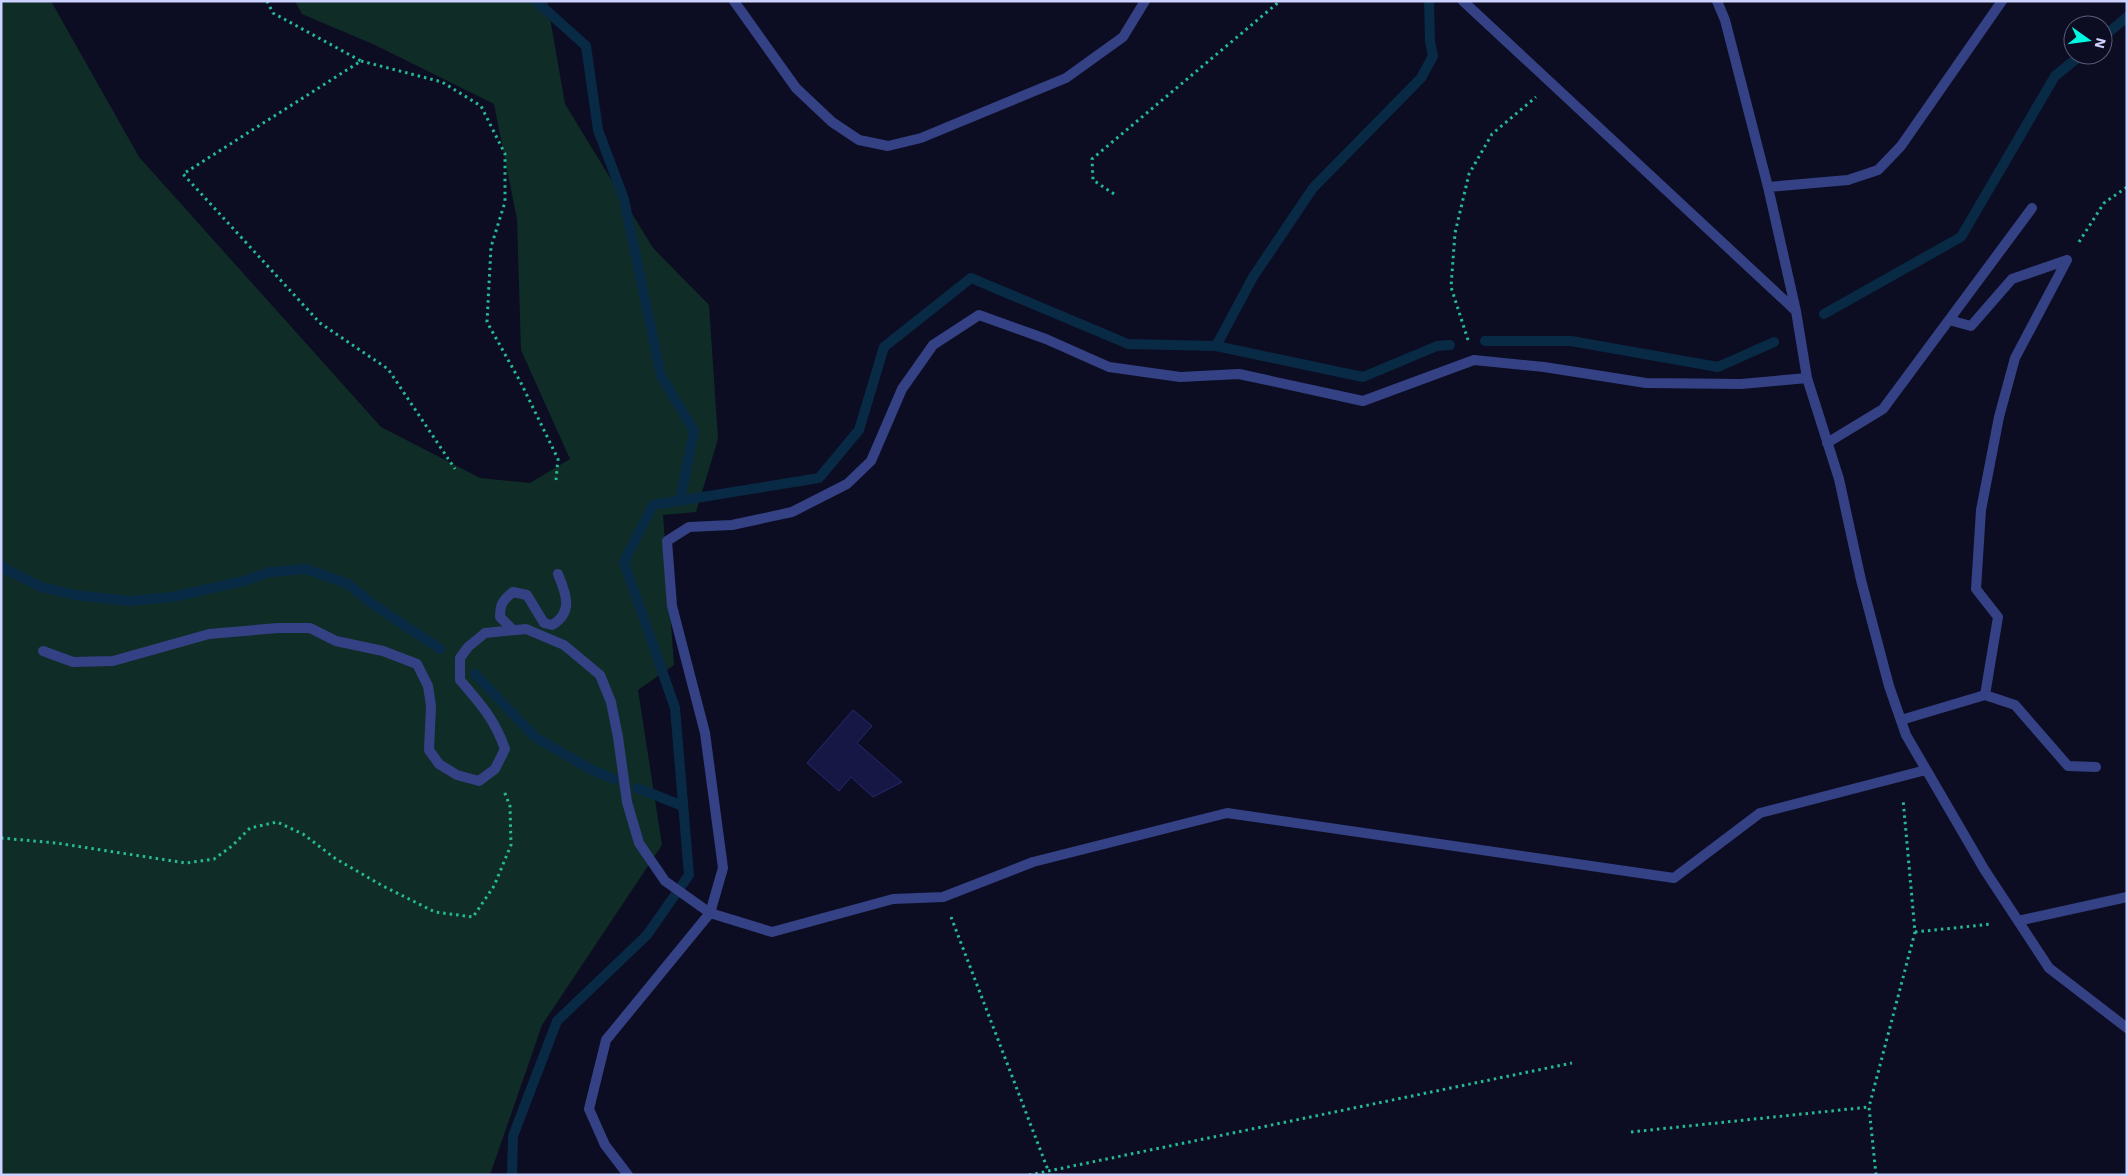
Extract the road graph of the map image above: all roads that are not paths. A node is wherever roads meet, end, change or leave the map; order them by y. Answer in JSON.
{"nodes":[{"id":1,"x":734,"y":1,"type":"edge"},
{"id":2,"x":1144,"y":1,"type":"edge"},
{"id":3,"x":1463,"y":1,"type":"edge"},
{"id":4,"x":1717,"y":1,"type":"edge"},
{"id":5,"x":2002,"y":1,"type":"edge"},
{"id":6,"x":1768,"y":187,"type":"junction"},
{"id":7,"x":2032,"y":208,"type":"dead end"},
{"id":8,"x":1796,"y":311,"type":"junction"},
{"id":9,"x":1949,"y":320,"type":"junction"},
{"id":10,"x":1807,"y":378,"type":"junction"},
{"id":11,"x":1827,"y":443,"type":"junction"},
{"id":12,"x":558,"y":574,"type":"dead end"},
{"id":13,"x":513,"y":630,"type":"junction"},
{"id":14,"x":43,"y":651,"type":"dead end"},
{"id":15,"x":1985,"y":695,"type":"junction"},
{"id":16,"x":1901,"y":720,"type":"junction"},
{"id":17,"x":2096,"y":767,"type":"dead end"},
{"id":18,"x":1926,"y":770,"type":"junction"},
{"id":19,"x":2127,"y":898,"type":"edge"},
{"id":20,"x":710,"y":913,"type":"junction"},
{"id":21,"x":2018,"y":921,"type":"junction"},
{"id":22,"x":2127,"y":1028,"type":"edge"},
{"id":23,"x":628,"y":1175,"type":"edge"}],
"edges":[{"from":1,"to":2,"type":"street"},
{"from":3,"to":8,"type":"street"},
{"from":4,"to":6,"type":"street"},
{"from":5,"to":6,"type":"street"},
{"from":6,"to":8,"type":"street"},
{"from":7,"to":9,"type":"street"},
{"from":8,"to":10,"type":"street"},
{"from":9,"to":11,"type":"street"},
{"from":9,"to":15,"type":"street"},
{"from":10,"to":11,"type":"street"},
{"from":10,"to":20,"type":"street"},
{"from":11,"to":16,"type":"street"},
{"from":12,"to":13,"type":"street"},
{"from":13,"to":14,"type":"street"},
{"from":13,"to":20,"type":"street"},
{"from":15,"to":16,"type":"street"},
{"from":15,"to":17,"type":"street"},
{"from":16,"to":18,"type":"street"},
{"from":18,"to":20,"type":"street"},
{"from":18,"to":21,"type":"street"},
{"from":19,"to":21,"type":"street"},
{"from":20,"to":23,"type":"street"},
{"from":21,"to":22,"type":"street"}]}
